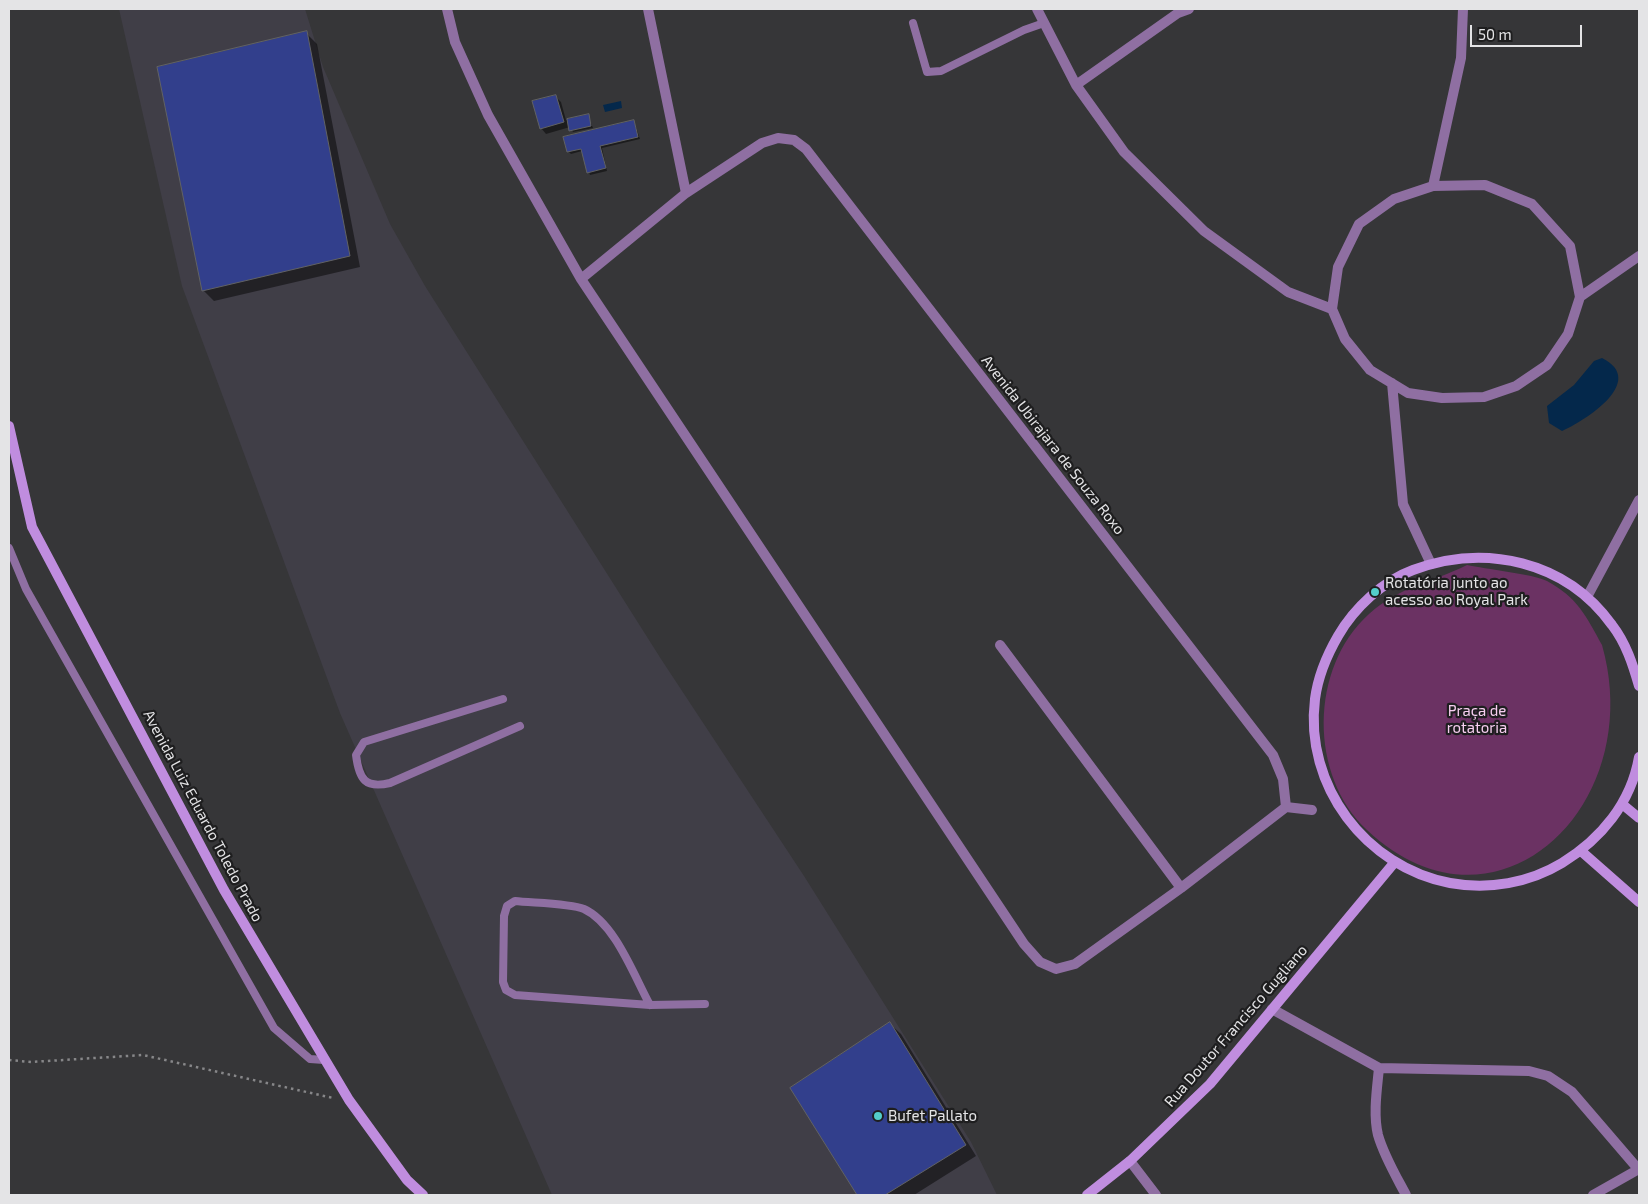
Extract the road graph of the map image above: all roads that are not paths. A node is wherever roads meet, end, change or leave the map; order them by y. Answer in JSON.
{"nodes":[{"id":1,"x":447,"y":9,"type":"edge"},
{"id":2,"x":648,"y":9,"type":"edge"},
{"id":3,"x":1037,"y":9,"type":"edge"},
{"id":4,"x":1189,"y":9,"type":"edge"},
{"id":5,"x":1463,"y":9,"type":"edge"},
{"id":6,"x":913,"y":23,"type":"dead end"},
{"id":7,"x":1044,"y":23,"type":"junction"},
{"id":8,"x":1076,"y":85,"type":"junction"},
{"id":9,"x":1433,"y":186,"type":"junction"},
{"id":10,"x":686,"y":193,"type":"junction"},
{"id":11,"x":1639,"y":256,"type":"edge"},
{"id":12,"x":581,"y":279,"type":"junction"},
{"id":13,"x":1580,"y":297,"type":"junction"},
{"id":14,"x":1332,"y":309,"type":"junction"},
{"id":15,"x":1392,"y":383,"type":"junction"},
{"id":16,"x":9,"y":426,"type":"edge"},
{"id":17,"x":1639,"y":500,"type":"edge"},
{"id":18,"x":9,"y":548,"type":"edge"},
{"id":19,"x":1431,"y":564,"type":"junction"},
{"id":20,"x":1587,"y":597,"type":"junction"},
{"id":21,"x":1000,"y":645,"type":"dead end"},
{"id":22,"x":1639,"y":686,"type":"edge"},
{"id":23,"x":503,"y":700,"type":"dead end"},
{"id":24,"x":520,"y":726,"type":"dead end"},
{"id":25,"x":1639,"y":757,"type":"edge"},
{"id":26,"x":1622,"y":804,"type":"junction"},
{"id":27,"x":1286,"y":808,"type":"junction"},
{"id":28,"x":1312,"y":810,"type":"dead end"},
{"id":29,"x":1639,"y":818,"type":"edge"},
{"id":30,"x":1581,"y":851,"type":"junction"},
{"id":31,"x":1394,"y":863,"type":"junction"},
{"id":32,"x":1181,"y":888,"type":"junction"},
{"id":33,"x":1639,"y":902,"type":"edge"},
{"id":34,"x":705,"y":1004,"type":"dead end"},
{"id":35,"x":650,"y":1005,"type":"junction"},
{"id":36,"x":1272,"y":1009,"type":"junction"},
{"id":37,"x":324,"y":1060,"type":"junction"},
{"id":38,"x":1379,"y":1068,"type":"junction"},
{"id":39,"x":1130,"y":1161,"type":"junction"},
{"id":40,"x":1639,"y":1170,"type":"edge"},
{"id":41,"x":423,"y":1195,"type":"edge"},
{"id":42,"x":1087,"y":1195,"type":"edge"},
{"id":43,"x":1156,"y":1195,"type":"edge"},
{"id":44,"x":1406,"y":1195,"type":"edge"},
{"id":45,"x":1593,"y":1195,"type":"edge"}],
"edges":[{"from":1,"to":12,"type":"street"},
{"from":2,"to":10,"type":"street"},
{"from":3,"to":7,"type":"street"},
{"from":4,"to":8,"type":"street"},
{"from":5,"to":9,"type":"street"},
{"from":6,"to":7,"type":"lane"},
{"from":7,"to":8,"type":"street"},
{"from":8,"to":14,"type":"street"},
{"from":9,"to":13,"type":"street"},
{"from":9,"to":14,"type":"street"},
{"from":10,"to":12,"type":"street"},
{"from":10,"to":27,"type":"street","name":"Avenida Ubirajara de Souza Roxo"},
{"from":11,"to":13,"type":"street"},
{"from":12,"to":32,"type":"street"},
{"from":13,"to":15,"type":"street"},
{"from":14,"to":15,"type":"street"},
{"from":15,"to":19,"type":"street"},
{"from":16,"to":37,"type":"main road","name":"Avenida Luiz Eduardo Toledo Prado"},
{"from":17,"to":20,"type":"street"},
{"from":18,"to":37,"type":"lane"},
{"from":19,"to":20,"type":"main road"},
{"from":19,"to":31,"type":"main road"},
{"from":20,"to":22,"type":"main road"},
{"from":21,"to":32,"type":"street"},
{"from":23,"to":24,"type":"lane"},
{"from":25,"to":26,"type":"main road"},
{"from":26,"to":29,"type":"main road"},
{"from":26,"to":30,"type":"main road"},
{"from":27,"to":28,"type":"street"},
{"from":27,"to":32,"type":"street"},
{"from":30,"to":31,"type":"main road"},
{"from":30,"to":33,"type":"main road"},
{"from":31,"to":36,"type":"main road","name":"Rua Doutor Francisco Gugliano"},
{"from":34,"to":35,"type":"lane"},
{"from":35,"to":35,"type":"lane"},
{"from":36,"to":38,"type":"street"},
{"from":36,"to":39,"type":"main road","name":"Rua Doutor Francisco Gugliano"},
{"from":37,"to":41,"type":"main road","name":"Avenida Luiz Eduardo Toledo Prado"},
{"from":38,"to":40,"type":"street"},
{"from":38,"to":44,"type":"street"},
{"from":39,"to":42,"type":"main road","name":"Rua Doutor Francisco Gugliano"},
{"from":39,"to":43,"type":"street"},
{"from":40,"to":45,"type":"street"}]}
